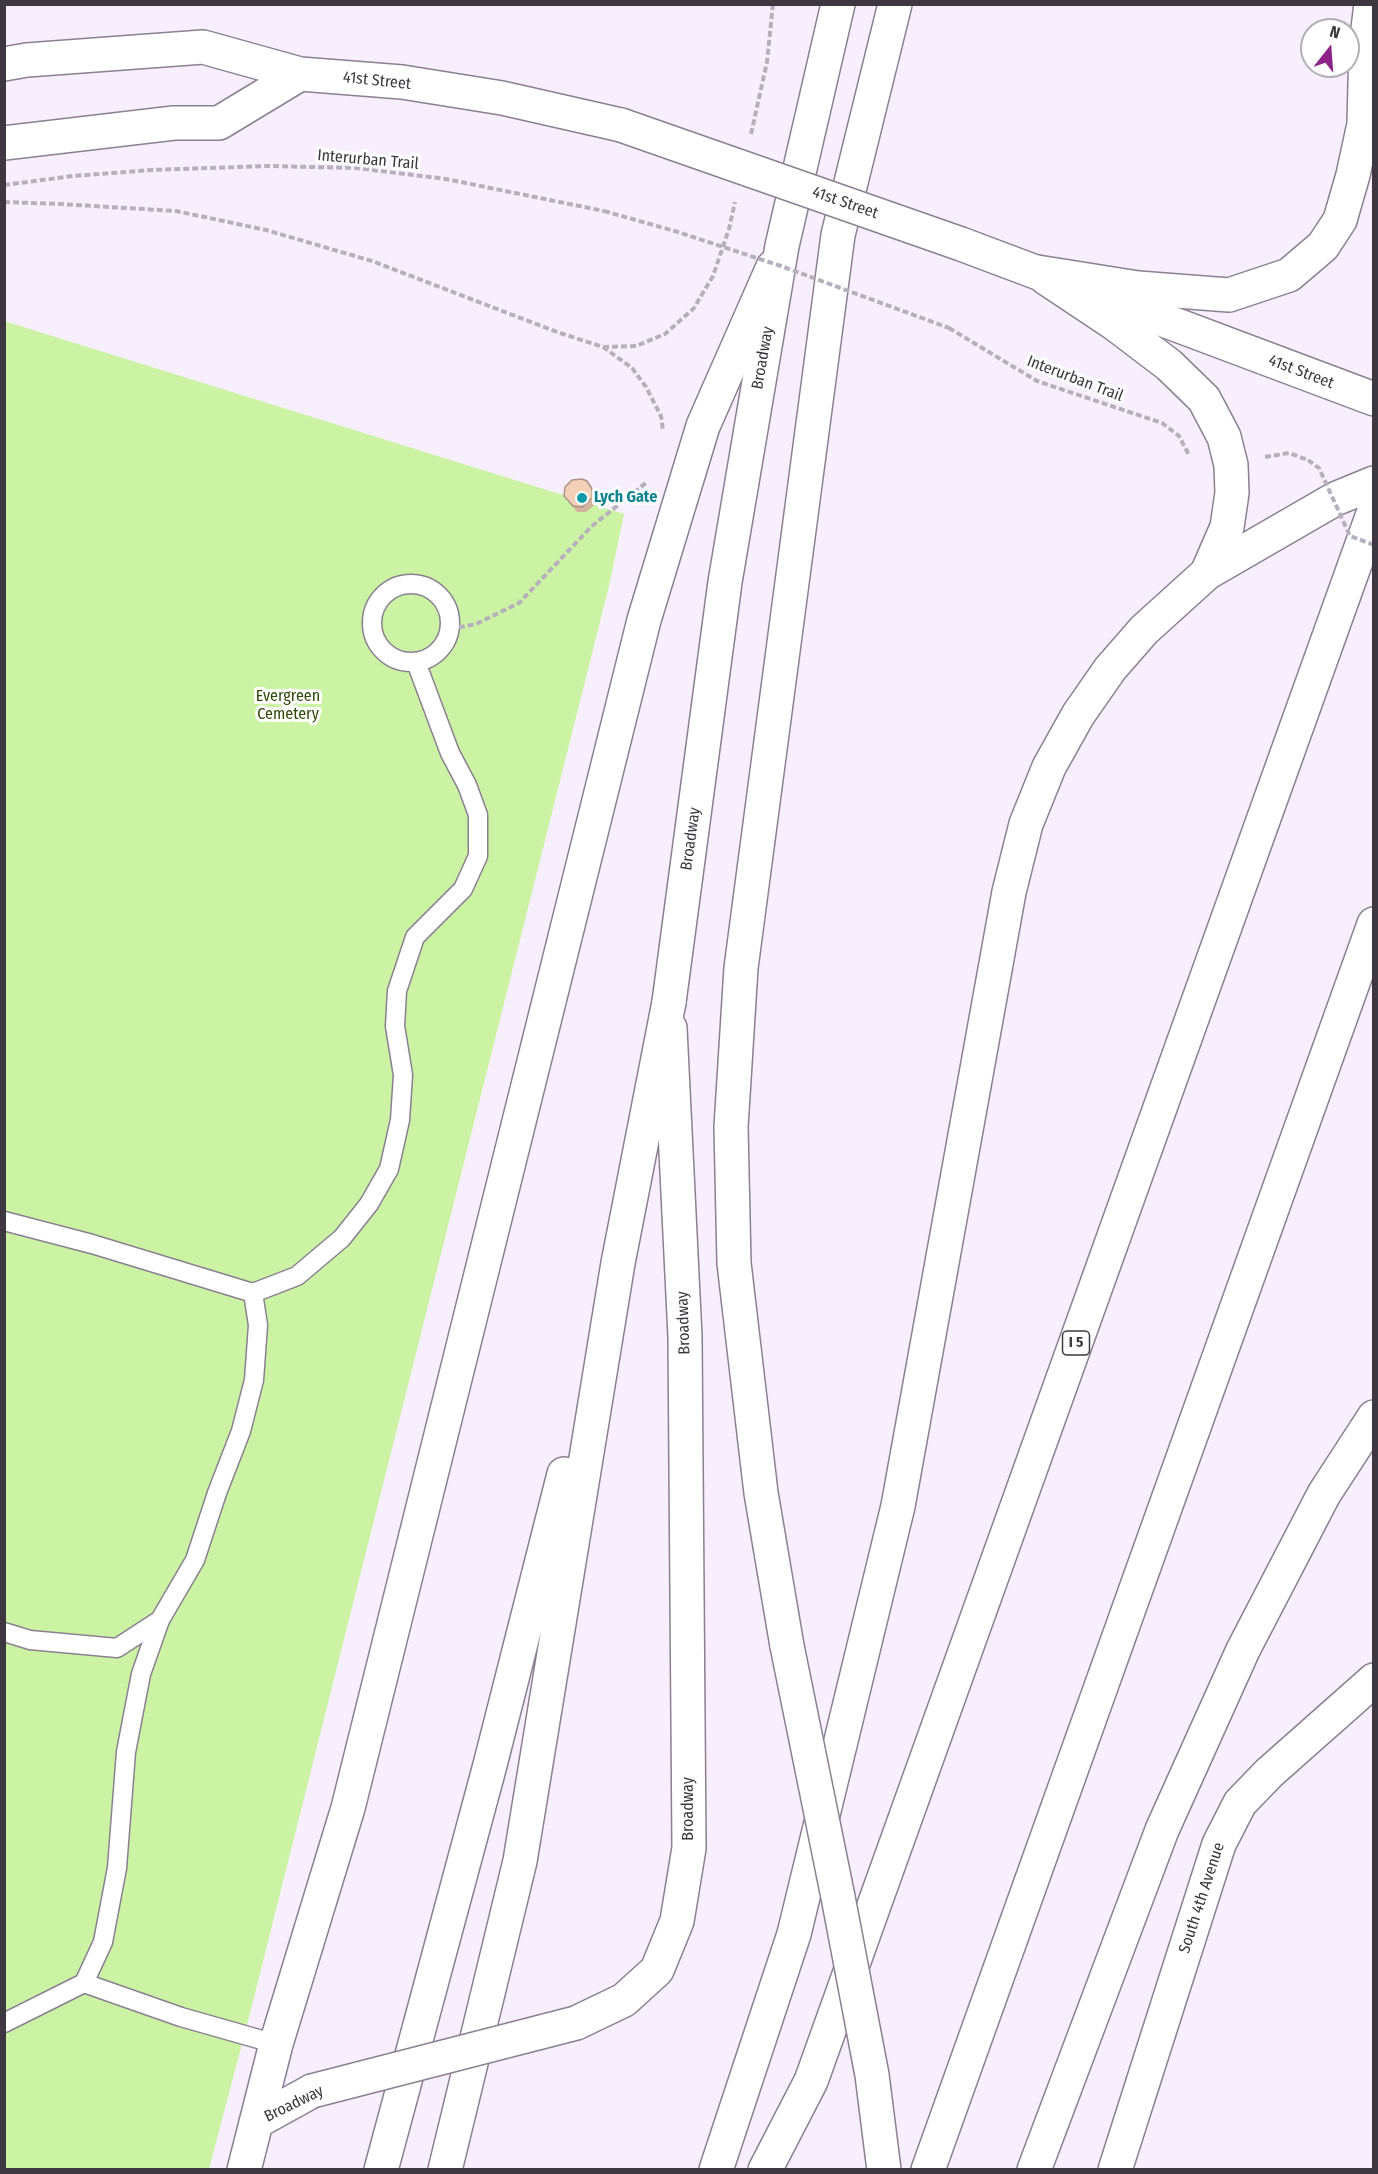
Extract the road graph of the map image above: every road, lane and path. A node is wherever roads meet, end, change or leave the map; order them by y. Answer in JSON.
{"nodes":[{"id":1,"x":773,"y":4,"type":"edge"},
{"id":2,"x":838,"y":4,"type":"edge"},
{"id":3,"x":895,"y":4,"type":"edge"},
{"id":4,"x":1371,"y":4,"type":"edge"},
{"id":5,"x":4,"y":64,"type":"edge"},
{"id":6,"x":300,"y":74,"type":"junction"},
{"id":7,"x":1364,"y":124,"type":"junction"},
{"id":8,"x":749,"y":140,"type":"dead end"},
{"id":9,"x":4,"y":143,"type":"edge"},
{"id":10,"x":1374,"y":156,"type":"edge"},
{"id":11,"x":4,"y":185,"type":"edge"},
{"id":12,"x":736,"y":196,"type":"dead end"},
{"id":13,"x":4,"y":202,"type":"edge"},
{"id":14,"x":782,"y":246,"type":"junction"},
{"id":15,"x":1037,"y":272,"type":"junction"},
{"id":16,"x":603,"y":347,"type":"junction"},
{"id":17,"x":1374,"y":399,"type":"edge"},
{"id":18,"x":664,"y":434,"type":"dead end"},
{"id":19,"x":1231,"y":465,"type":"junction"},
{"id":20,"x":1374,"y":483,"type":"edge"},
{"id":21,"x":681,"y":497,"type":"junction"},
{"id":22,"x":1335,"y":499,"type":"junction"},
{"id":23,"x":1374,"y":511,"type":"edge"},
{"id":24,"x":1374,"y":545,"type":"edge"},
{"id":25,"x":1207,"y":573,"type":"junction"},
{"id":26,"x":450,"y":628,"type":"junction"},
{"id":27,"x":416,"y":662,"type":"junction"},
{"id":28,"x":1374,"y":924,"type":"edge"},
{"id":29,"x":669,"y":1002,"type":"junction"},
{"id":30,"x":4,"y":1221,"type":"edge"},
{"id":31,"x":618,"y":1263,"type":"junction"},
{"id":32,"x":253,"y":1293,"type":"junction"},
{"id":33,"x":1374,"y":1417,"type":"edge"},
{"id":34,"x":160,"y":1620,"type":"junction"},
{"id":35,"x":4,"y":1632,"type":"edge"},
{"id":36,"x":1374,"y":1680,"type":"edge"},
{"id":37,"x":84,"y":1983,"type":"junction"},
{"id":38,"x":4,"y":2023,"type":"edge"},
{"id":39,"x":276,"y":2044,"type":"junction"},
{"id":40,"x":256,"y":2122,"type":"junction"},
{"id":41,"x":244,"y":2169,"type":"edge"},
{"id":42,"x":381,"y":2169,"type":"edge"},
{"id":43,"x":445,"y":2169,"type":"edge"},
{"id":44,"x":716,"y":2169,"type":"edge"},
{"id":45,"x":765,"y":2169,"type":"edge"},
{"id":46,"x":884,"y":2169,"type":"edge"},
{"id":47,"x":928,"y":2169,"type":"edge"},
{"id":48,"x":1034,"y":2169,"type":"edge"},
{"id":49,"x":1115,"y":2169,"type":"edge"}],
"edges":[{"from":1,"to":8,"type":"path"},
{"from":2,"to":14,"type":"main road","name":"Broadway"},
{"from":3,"to":46,"type":"main road","bridge":true},
{"from":4,"to":7,"type":"main road"},
{"from":5,"to":6,"type":"main road","name":"41st Street"},
{"from":6,"to":9,"type":"main road"},
{"from":6,"to":15,"type":"main road","name":"41st Street","bridge":true},
{"from":7,"to":10,"type":"main road"},
{"from":7,"to":15,"type":"main road"},
{"from":11,"to":19,"type":"path","name":"Interurban Trail","bridge":true},
{"from":12,"to":16,"type":"path"},
{"from":13,"to":16,"type":"path"},
{"from":14,"to":21,"type":"main road","name":"Broadway"},
{"from":14,"to":29,"type":"main road","name":"Broadway"},
{"from":15,"to":17,"type":"main road","name":"41st Street"},
{"from":15,"to":19,"type":"main road"},
{"from":16,"to":18,"type":"path"},
{"from":19,"to":22,"type":"path","name":"Interurban Trail","bridge":true},
{"from":19,"to":25,"type":"main road"},
{"from":20,"to":22,"type":"main road"},
{"from":21,"to":26,"type":"path"},
{"from":21,"to":39,"type":"main road","name":"Broadway"},
{"from":22,"to":24,"type":"path","name":"Interurban Trail","bridge":true},
{"from":22,"to":25,"type":"main road"},
{"from":23,"to":45,"type":"main road","number":"I 5"},
{"from":25,"to":44,"type":"main road"},
{"from":26,"to":27,"type":"lane"},
{"from":26,"to":27,"type":"lane"},
{"from":27,"to":32,"type":"lane"},
{"from":28,"to":47,"type":"main road"},
{"from":29,"to":31,"type":"main road"},
{"from":29,"to":40,"type":"main road","name":"Broadway","bridge":true},
{"from":30,"to":32,"type":"lane"},
{"from":31,"to":42,"type":"main road"},
{"from":31,"to":43,"type":"main road"},
{"from":32,"to":34,"type":"lane"},
{"from":33,"to":48,"type":"main road"},
{"from":34,"to":35,"type":"lane"},
{"from":34,"to":37,"type":"lane"},
{"from":36,"to":49,"type":"main road","name":"South 4th Avenue"},
{"from":37,"to":38,"type":"lane"},
{"from":37,"to":39,"type":"lane"},
{"from":39,"to":40,"type":"main road","name":"Broadway"},
{"from":40,"to":41,"type":"main road","name":"Broadway"}]}
